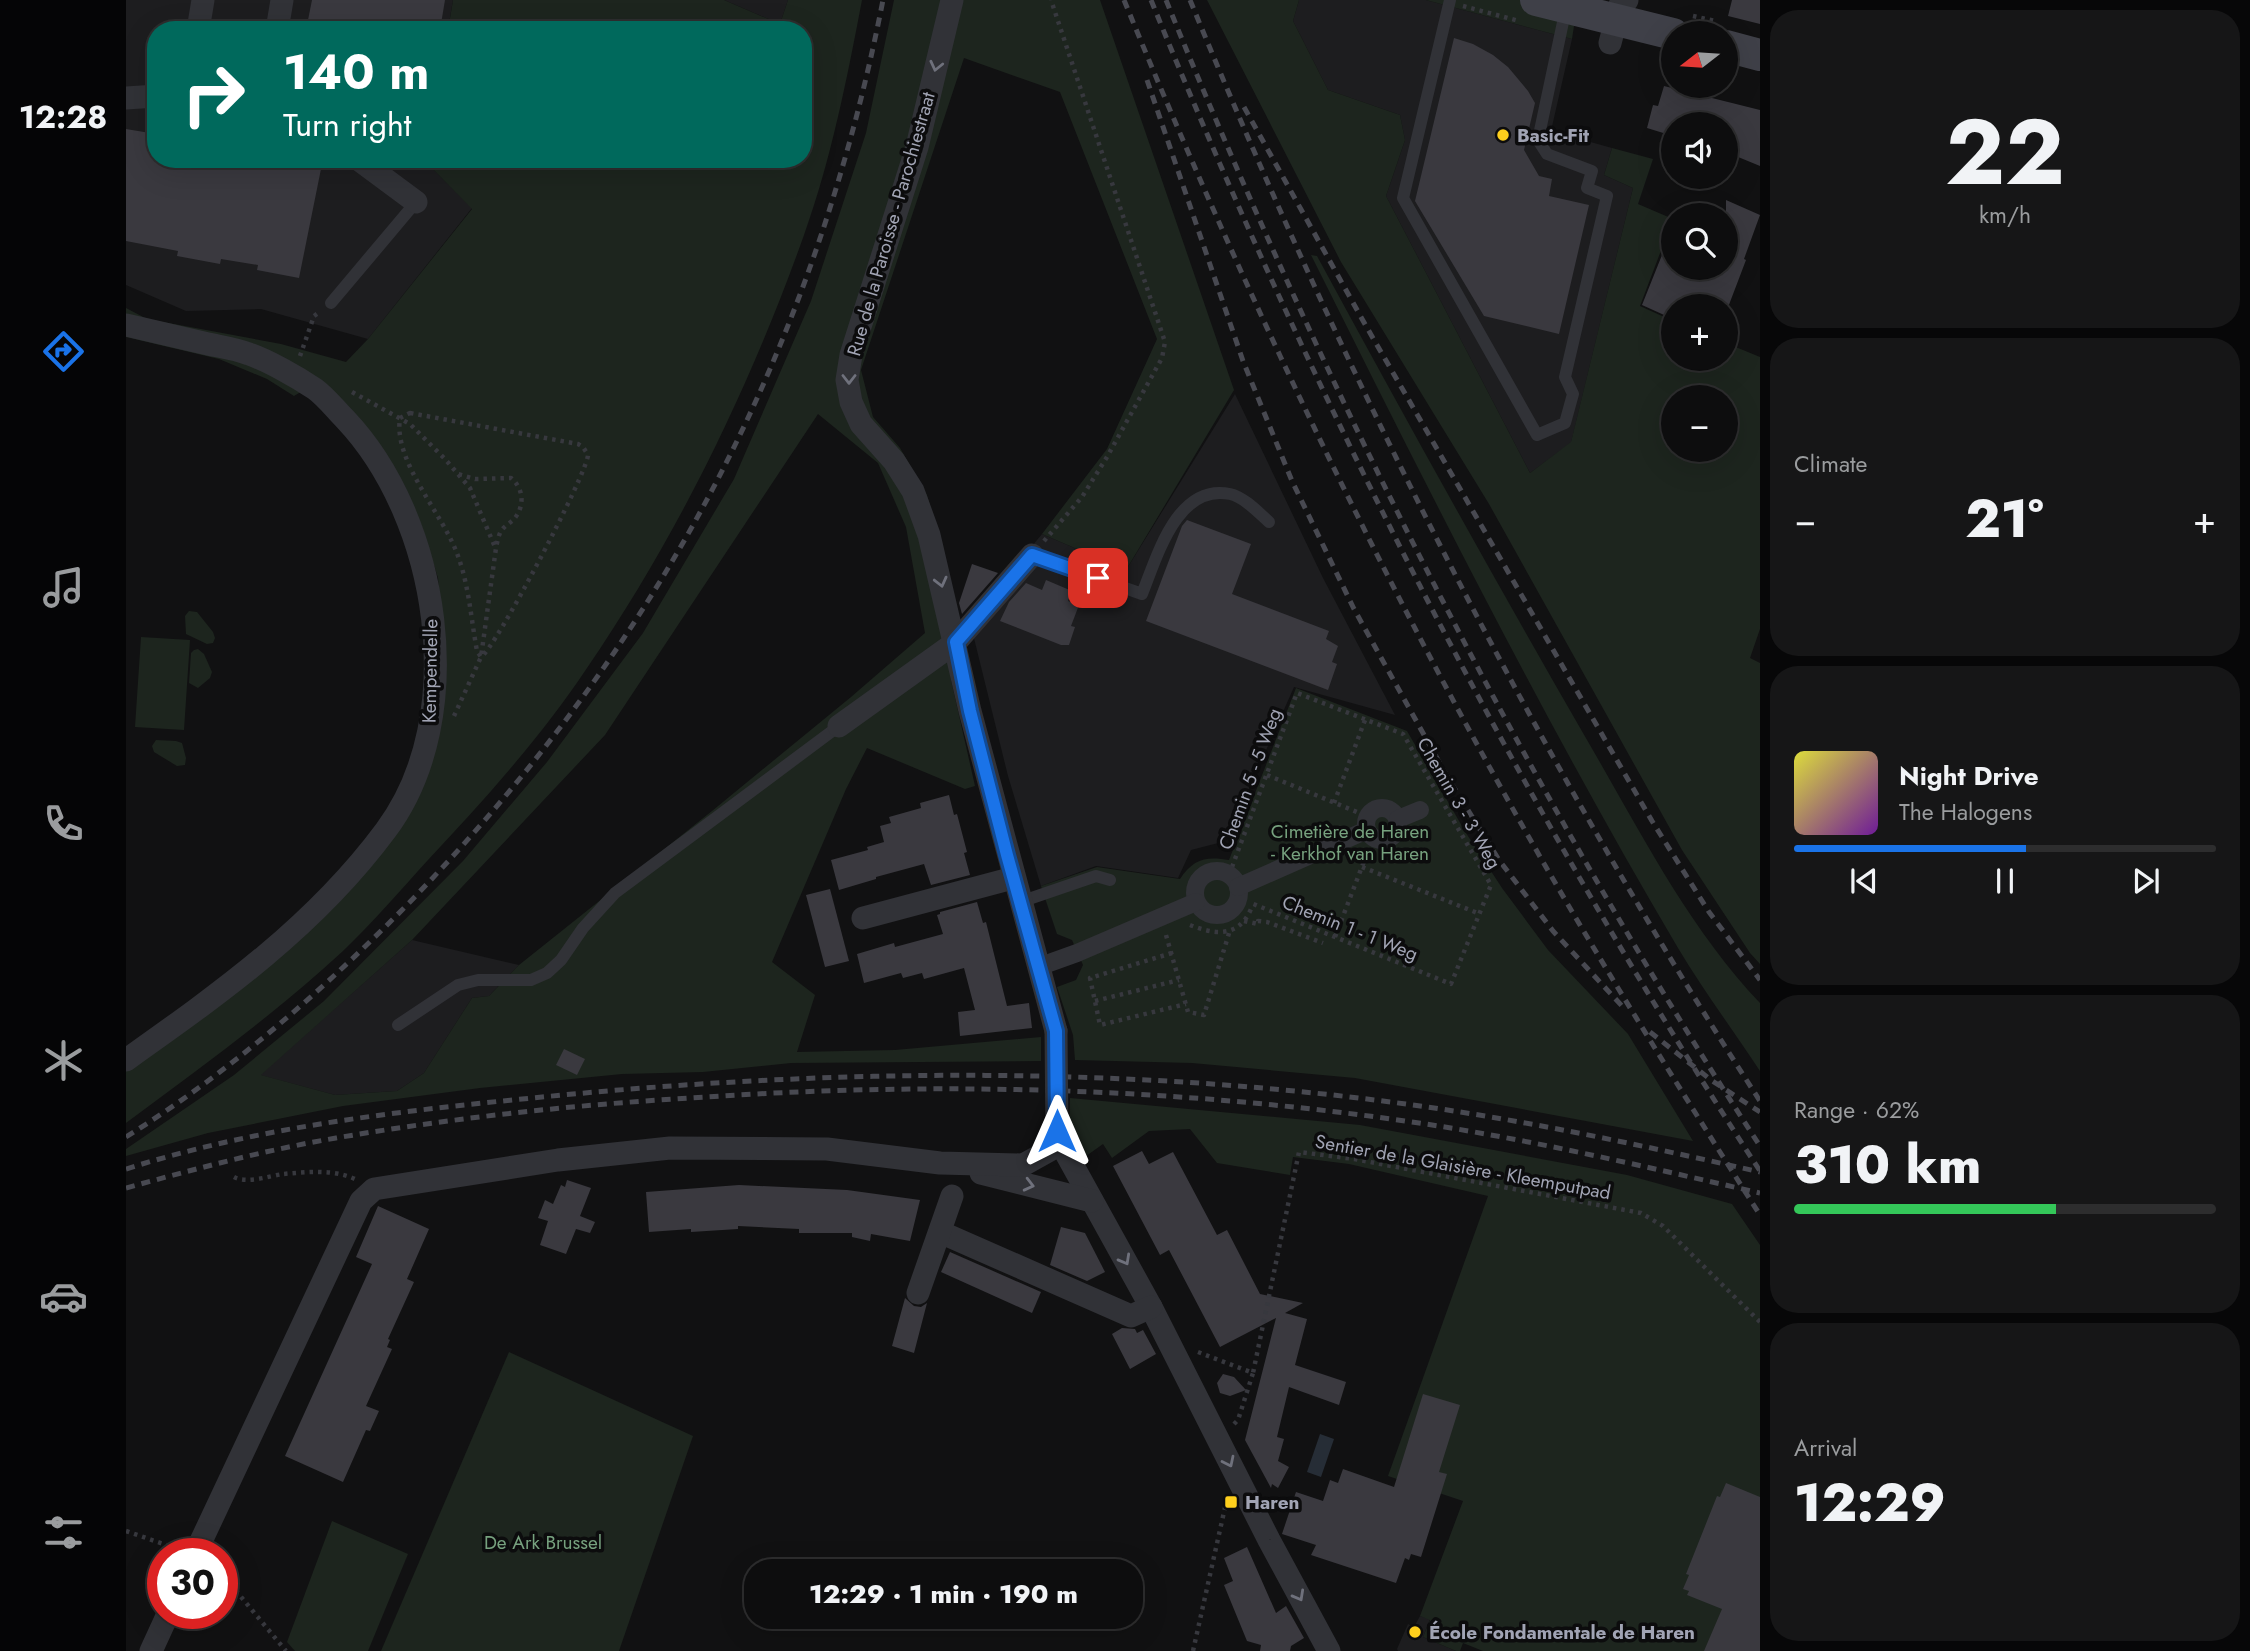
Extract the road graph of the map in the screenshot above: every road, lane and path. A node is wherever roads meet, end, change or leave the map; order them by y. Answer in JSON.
{"nodes":[{"id":1,"x":203,"y":0,"type":"edge"},
{"id":2,"x":282,"y":0,"type":"edge"},
{"id":3,"x":952,"y":0,"type":"edge"},
{"id":4,"x":1051,"y":0,"type":"edge"},
{"id":5,"x":1450,"y":0,"type":"edge"},
{"id":6,"x":1551,"y":4,"type":"edge"},
{"id":7,"x":200,"y":21,"type":"edge"},
{"id":8,"x":278,"y":21,"type":"edge"},
{"id":9,"x":1617,"y":21,"type":"edge"},
{"id":10,"x":1661,"y":31,"type":"edge"},
{"id":11,"x":1738,"y":49,"type":"edge"},
{"id":12,"x":1760,"y":54,"type":"edge"},
{"id":13,"x":147,"y":97,"type":"edge"},
{"id":14,"x":126,"y":98,"type":"edge"},
{"id":15,"x":370,"y":168,"type":"edge"},
{"id":16,"x":416,"y":202,"type":"joint"},
{"id":17,"x":331,"y":303,"type":"joint"},
{"id":18,"x":126,"y":325,"type":"edge"},
{"id":19,"x":291,"y":375,"type":"junction"},
{"id":20,"x":316,"y":390,"type":"junction"},
{"id":21,"x":400,"y":418,"type":"junction"},
{"id":22,"x":458,"y":474,"type":"junction"},
{"id":23,"x":1269,"y":522,"type":"dead end"},
{"id":24,"x":496,"y":548,"type":"junction"},
{"id":25,"x":1032,"y":555,"type":"junction"},
{"id":26,"x":956,"y":642,"type":"junction"},
{"id":27,"x":481,"y":657,"type":"junction"},
{"id":28,"x":1365,"y":720,"type":"junction"},
{"id":29,"x":839,"y":726,"type":"joint"},
{"id":30,"x":429,"y":734,"type":"junction"},
{"id":31,"x":1267,"y":775,"type":"junction"},
{"id":32,"x":1334,"y":803,"type":"junction"},
{"id":33,"x":1420,"y":810,"type":"dead end"},
{"id":34,"x":1398,"y":819,"type":"junction"},
{"id":35,"x":1369,"y":828,"type":"junction"},
{"id":36,"x":1362,"y":867,"type":"junction"},
{"id":37,"x":1013,"y":878,"type":"junction"},
{"id":38,"x":1110,"y":880,"type":"dead end"},
{"id":39,"x":1239,"y":892,"type":"junction"},
{"id":40,"x":1020,"y":902,"type":"junction"},
{"id":41,"x":1196,"y":902,"type":"junction"},
{"id":42,"x":1271,"y":911,"type":"junction"},
{"id":43,"x":1480,"y":914,"type":"junction"},
{"id":44,"x":1161,"y":917,"type":"junction"},
{"id":45,"x":863,"y":918,"type":"dead end"},
{"id":46,"x":1244,"y":921,"type":"junction"},
{"id":47,"x":1267,"y":922,"type":"junction"},
{"id":48,"x":1178,"y":929,"type":"dead end"},
{"id":49,"x":1230,"y":930,"type":"junction"},
{"id":50,"x":1335,"y":937,"type":"junction"},
{"id":51,"x":1323,"y":943,"type":"dead end"},
{"id":52,"x":1172,"y":953,"type":"junction"},
{"id":53,"x":1038,"y":967,"type":"junction"},
{"id":54,"x":1179,"y":980,"type":"junction"},
{"id":55,"x":1095,"y":1001,"type":"junction"},
{"id":56,"x":1186,"y":1004,"type":"junction"},
{"id":57,"x":398,"y":1025,"type":"dead end"},
{"id":58,"x":126,"y":1060,"type":"edge"},
{"id":59,"x":1058,"y":1141,"type":"junction"},
{"id":60,"x":940,"y":1163,"type":"junction"},
{"id":61,"x":234,"y":1177,"type":"dead end"},
{"id":62,"x":374,"y":1189,"type":"junction"},
{"id":63,"x":952,"y":1196,"type":"dead end"},
{"id":64,"x":1092,"y":1201,"type":"junction"},
{"id":65,"x":940,"y":1232,"type":"junction"},
{"id":66,"x":918,"y":1293,"type":"dead end"},
{"id":67,"x":1151,"y":1307,"type":"junction"},
{"id":68,"x":1760,"y":1322,"type":"edge"},
{"id":69,"x":1178,"y":1360,"type":"junction"},
{"id":70,"x":1253,"y":1373,"type":"junction"},
{"id":71,"x":1232,"y":1426,"type":"dead end"},
{"id":72,"x":1231,"y":1496,"type":"dead end"},
{"id":73,"x":126,"y":1531,"type":"edge"},
{"id":74,"x":147,"y":1538,"type":"edge"},
{"id":75,"x":195,"y":1538,"type":"edge"},
{"id":76,"x":238,"y":1593,"type":"edge"},
{"id":77,"x":161,"y":1629,"type":"edge"},
{"id":78,"x":151,"y":1651,"type":"edge"},
{"id":79,"x":286,"y":1651,"type":"edge"},
{"id":80,"x":1193,"y":1651,"type":"edge"},
{"id":81,"x":1329,"y":1651,"type":"edge"}],
"edges":[{"from":1,"to":7,"type":"street"},
{"from":2,"to":8,"type":"street"},
{"from":3,"to":26,"type":"street","name":"Rue de la Paroisse - Parochiestraat","one_way":true},
{"from":4,"to":25,"type":"path"},
{"from":5,"to":6,"type":"lane"},
{"from":6,"to":9,"type":"main road"},
{"from":9,"to":10,"type":"main road"},
{"from":11,"to":12,"type":"main road"},
{"from":13,"to":14,"type":"street"},
{"from":15,"to":16,"type":"street"},
{"from":16,"to":17,"type":"lane"},
{"from":17,"to":19,"type":"path"},
{"from":18,"to":19,"type":"street","name":"Kempendelle"},
{"from":19,"to":20,"type":"street","name":"Kempendelle"},
{"from":20,"to":21,"type":"path"},
{"from":20,"to":30,"type":"street","name":"Kempendelle"},
{"from":21,"to":22,"type":"path"},
{"from":21,"to":27,"type":"path"},
{"from":21,"to":27,"type":"path"},
{"from":22,"to":24,"type":"path"},
{"from":22,"to":24,"type":"path"},
{"from":23,"to":25,"type":"lane"},
{"from":24,"to":27,"type":"path"},
{"from":25,"to":26,"type":"street"},
{"from":26,"to":29,"type":"street"},
{"from":26,"to":37,"type":"street","name":"Rue de la Paroisse - Parochiestraat"},
{"from":27,"to":30,"type":"path"},
{"from":28,"to":31,"type":"path","name":"Chemin 5 - 5 Weg"},
{"from":28,"to":32,"type":"path"},
{"from":28,"to":43,"type":"path","name":"Chemin 3 - 3 Weg"},
{"from":29,"to":57,"type":"lane"},
{"from":30,"to":58,"type":"street","name":"Kempendelle"},
{"from":31,"to":32,"type":"path"},
{"from":31,"to":39,"type":"path","name":"Chemin 5 - 5 Weg"},
{"from":32,"to":35,"type":"path"},
{"from":33,"to":34,"type":"street"},
{"from":34,"to":35,"type":"street"},
{"from":34,"to":35,"type":"street"},
{"from":35,"to":36,"type":"path"},
{"from":35,"to":39,"type":"street"},
{"from":36,"to":43,"type":"path"},
{"from":36,"to":50,"type":"path"},
{"from":37,"to":40,"type":"street","name":"Rue de la Paroisse - Parochiestraat"},
{"from":37,"to":45,"type":"street"},
{"from":38,"to":40,"type":"lane"},
{"from":39,"to":41,"type":"street"},
{"from":39,"to":41,"type":"street"},
{"from":39,"to":42,"type":"path","name":"Chemin 1 - 1 Weg"},
{"from":39,"to":46,"type":"path","name":"Chemin 5 - 5 Weg"},
{"from":40,"to":53,"type":"street","name":"Rue de la Paroisse - Parochiestraat"},
{"from":41,"to":44,"type":"street"},
{"from":42,"to":47,"type":"path"},
{"from":42,"to":50,"type":"path","name":"Chemin 1 - 1 Weg"},
{"from":43,"to":50,"type":"path","name":"Chemin 1 - 1 Weg"},
{"from":44,"to":52,"type":"path"},
{"from":44,"to":53,"type":"street"},
{"from":46,"to":47,"type":"path"},
{"from":46,"to":49,"type":"path"},
{"from":47,"to":51,"type":"path"},
{"from":48,"to":49,"type":"path"},
{"from":49,"to":56,"type":"path"},
{"from":52,"to":54,"type":"path"},
{"from":52,"to":55,"type":"path"},
{"from":53,"to":59,"type":"street","name":"Rue de la Paroisse - Parochiestraat","bridge":true},
{"from":54,"to":55,"type":"path"},
{"from":54,"to":56,"type":"path"},
{"from":55,"to":56,"type":"path"},
{"from":59,"to":60,"type":"street"},
{"from":59,"to":64,"type":"street","name":"Rue de la Paroisse - Parochiestraat"},
{"from":60,"to":62,"type":"street"},
{"from":60,"to":64,"type":"street","one_way":true},
{"from":61,"to":62,"type":"path"},
{"from":62,"to":75,"type":"street"},
{"from":63,"to":65,"type":"street"},
{"from":64,"to":67,"type":"street","name":"Rue de la Paroisse - Parochiestraat","one_way":true},
{"from":65,"to":66,"type":"street"},
{"from":65,"to":67,"type":"street"},
{"from":67,"to":69,"type":"street","name":"Rue de la Paroisse - Parochiestraat"},
{"from":68,"to":70,"type":"path","name":"Sentier de la Glaisière - Kleemputpad"},
{"from":69,"to":70,"type":"path"},
{"from":69,"to":81,"type":"street","name":"Rue de la Paroisse - Parochiestraat","one_way":true},
{"from":70,"to":71,"type":"path"},
{"from":72,"to":80,"type":"path"},
{"from":73,"to":74,"type":"path"},
{"from":76,"to":79,"type":"path"},
{"from":77,"to":78,"type":"street"}]}
